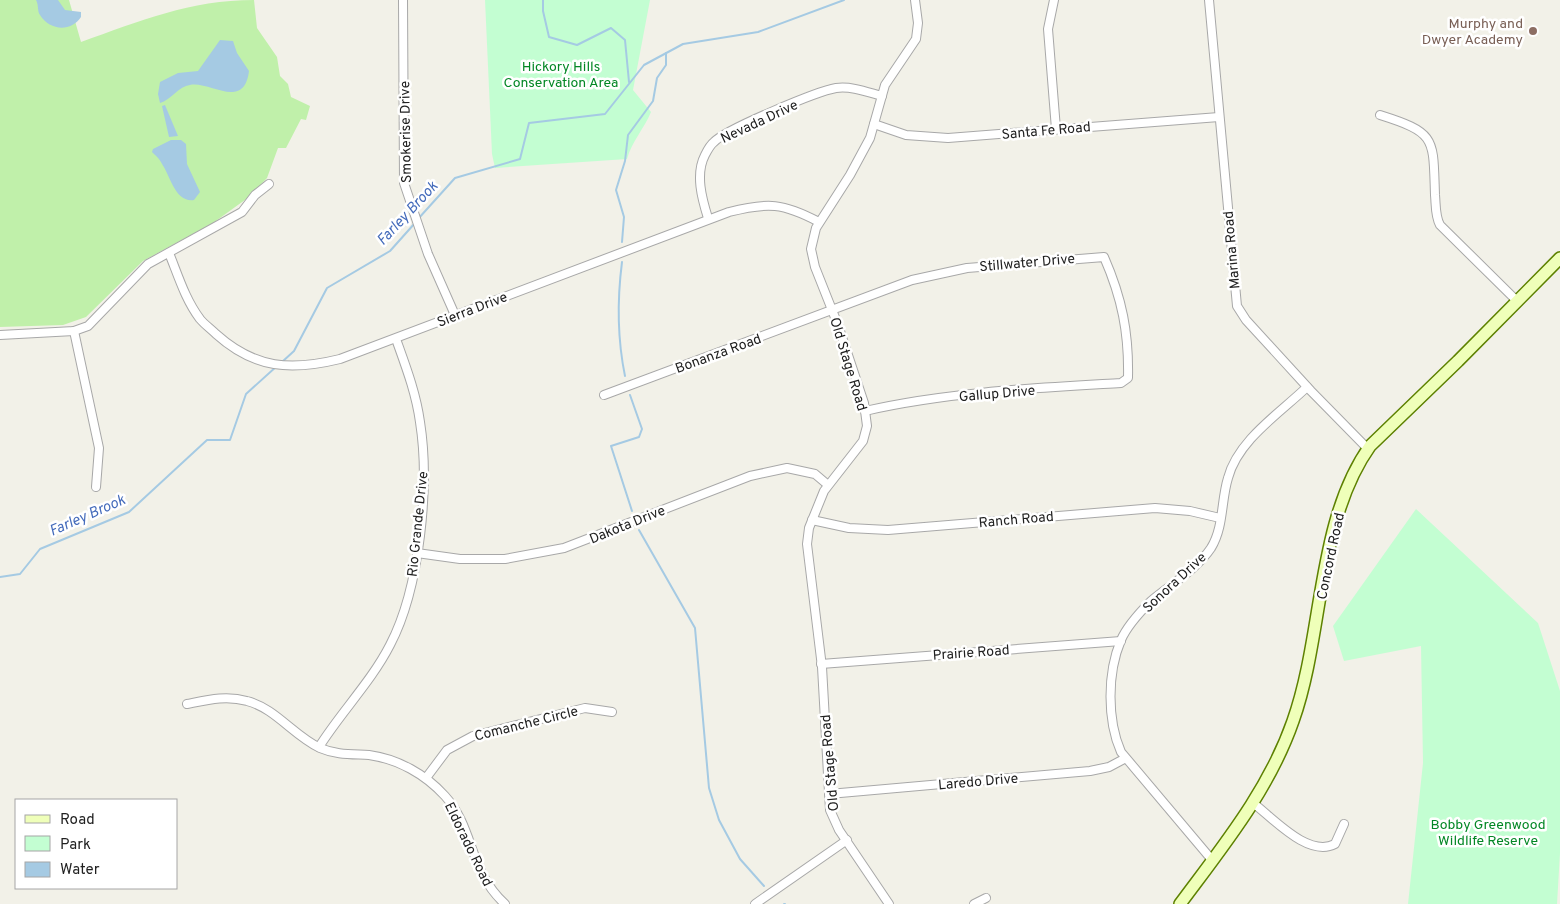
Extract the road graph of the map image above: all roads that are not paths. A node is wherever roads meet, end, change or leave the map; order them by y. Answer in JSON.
{"nodes":[{"id":1,"x":404,"y":0,"type":"edge"},
{"id":2,"x":915,"y":0,"type":"edge"},
{"id":3,"x":1054,"y":0,"type":"edge"},
{"id":4,"x":1209,"y":0,"type":"edge"},
{"id":5,"x":882,"y":96,"type":"junction"},
{"id":6,"x":1380,"y":115,"type":"dead end"},
{"id":7,"x":1219,"y":117,"type":"junction"},
{"id":8,"x":874,"y":124,"type":"junction"},
{"id":9,"x":1056,"y":129,"type":"junction"},
{"id":10,"x":269,"y":184,"type":"dead end"},
{"id":11,"x":708,"y":218,"type":"junction"},
{"id":12,"x":819,"y":222,"type":"junction"},
{"id":13,"x":169,"y":253,"type":"junction"},
{"id":14,"x":1560,"y":258,"type":"edge"},
{"id":15,"x":1518,"y":302,"type":"junction"},
{"id":16,"x":832,"y":310,"type":"junction"},
{"id":17,"x":455,"y":315,"type":"junction"},
{"id":18,"x":74,"y":331,"type":"junction"},
{"id":19,"x":0,"y":334,"type":"edge"},
{"id":20,"x":396,"y":339,"type":"junction"},
{"id":21,"x":1128,"y":378,"type":"joint"},
{"id":22,"x":1307,"y":387,"type":"junction"},
{"id":23,"x":604,"y":394,"type":"dead end"},
{"id":24,"x":865,"y":411,"type":"junction"},
{"id":25,"x":1368,"y":448,"type":"junction"},
{"id":26,"x":828,"y":485,"type":"junction"},
{"id":27,"x":96,"y":487,"type":"dead end"},
{"id":28,"x":1220,"y":518,"type":"junction"},
{"id":29,"x":812,"y":520,"type":"junction"},
{"id":30,"x":417,"y":553,"type":"junction"},
{"id":31,"x":1121,"y":641,"type":"junction"},
{"id":32,"x":821,"y":664,"type":"junction"},
{"id":33,"x":186,"y":704,"type":"dead end"},
{"id":34,"x":612,"y":712,"type":"dead end"},
{"id":35,"x":319,"y":747,"type":"junction"},
{"id":36,"x":1124,"y":759,"type":"junction"},
{"id":37,"x":426,"y":778,"type":"junction"},
{"id":38,"x":830,"y":794,"type":"junction"},
{"id":39,"x":1253,"y":803,"type":"junction"},
{"id":40,"x":1344,"y":824,"type":"dead end"},
{"id":41,"x":847,"y":840,"type":"junction"},
{"id":42,"x":1212,"y":860,"type":"junction"},
{"id":43,"x":986,"y":898,"type":"dead end"},
{"id":44,"x":505,"y":904,"type":"edge"},
{"id":45,"x":755,"y":904,"type":"edge"},
{"id":46,"x":889,"y":904,"type":"edge"},
{"id":47,"x":974,"y":904,"type":"edge"},
{"id":48,"x":1180,"y":904,"type":"edge"}],
"edges":[{"from":1,"to":17,"type":"street","name":"Smokerise Drive"},
{"from":2,"to":5,"type":"street","name":"Old Stage Road"},
{"from":3,"to":9,"type":"street"},
{"from":4,"to":7,"type":"street","name":"Marina Road"},
{"from":5,"to":8,"type":"street","name":"Old Stage Road"},
{"from":5,"to":11,"type":"street","name":"Nevada Drive"},
{"from":6,"to":15,"type":"street"},
{"from":7,"to":9,"type":"street","name":"Santa Fe Road"},
{"from":7,"to":22,"type":"street","name":"Marina Road"},
{"from":8,"to":9,"type":"street","name":"Santa Fe Road"},
{"from":8,"to":12,"type":"street","name":"Old Stage Road"},
{"from":10,"to":13,"type":"street"},
{"from":11,"to":12,"type":"street","name":"Sierra Drive"},
{"from":11,"to":17,"type":"street","name":"Sierra Drive"},
{"from":12,"to":16,"type":"street","name":"Old Stage Road"},
{"from":13,"to":18,"type":"street"},
{"from":13,"to":20,"type":"street","name":"Sierra Drive"},
{"from":14,"to":15,"type":"main road","name":"Concord Road"},
{"from":15,"to":25,"type":"main road","name":"Concord Road"},
{"from":16,"to":21,"type":"street","name":"Stillwater Drive"},
{"from":16,"to":23,"type":"street","name":"Bonanza Road"},
{"from":16,"to":24,"type":"street","name":"Old Stage Road"},
{"from":17,"to":20,"type":"street","name":"Sierra Drive"},
{"from":18,"to":19,"type":"street"},
{"from":18,"to":27,"type":"street"},
{"from":20,"to":30,"type":"street","name":"Rio Grande Drive"},
{"from":21,"to":24,"type":"street","name":"Gallup Drive"},
{"from":22,"to":25,"type":"street","name":"Marina Road"},
{"from":22,"to":28,"type":"street","name":"Sonora Drive"},
{"from":24,"to":26,"type":"street","name":"Old Stage Road"},
{"from":25,"to":39,"type":"main road","name":"Concord Road"},
{"from":26,"to":29,"type":"street","name":"Old Stage Road"},
{"from":26,"to":30,"type":"street","name":"Dakota Drive"},
{"from":28,"to":29,"type":"street","name":"Ranch Road"},
{"from":28,"to":31,"type":"street","name":"Sonora Drive"},
{"from":29,"to":32,"type":"street","name":"Old Stage Road"},
{"from":30,"to":35,"type":"street","name":"Rio Grande Drive"},
{"from":31,"to":32,"type":"street","name":"Prairie Road"},
{"from":31,"to":36,"type":"street","name":"Sonora Drive"},
{"from":32,"to":38,"type":"street","name":"Old Stage Road"},
{"from":33,"to":35,"type":"street","name":"Eldorado Road"},
{"from":34,"to":37,"type":"street","name":"Comanche Circle"},
{"from":35,"to":37,"type":"street","name":"Eldorado Road"},
{"from":36,"to":38,"type":"street","name":"Laredo Drive"},
{"from":36,"to":42,"type":"street","name":"Sonora Drive"},
{"from":37,"to":44,"type":"street","name":"Eldorado Road"},
{"from":38,"to":41,"type":"street","name":"Old Stage Road"},
{"from":39,"to":40,"type":"street"},
{"from":39,"to":42,"type":"main road","name":"Concord Road"},
{"from":41,"to":45,"type":"street"},
{"from":41,"to":46,"type":"street","name":"Old Stage Road"},
{"from":42,"to":48,"type":"main road","name":"Concord Road"},
{"from":43,"to":47,"type":"street"}]}
